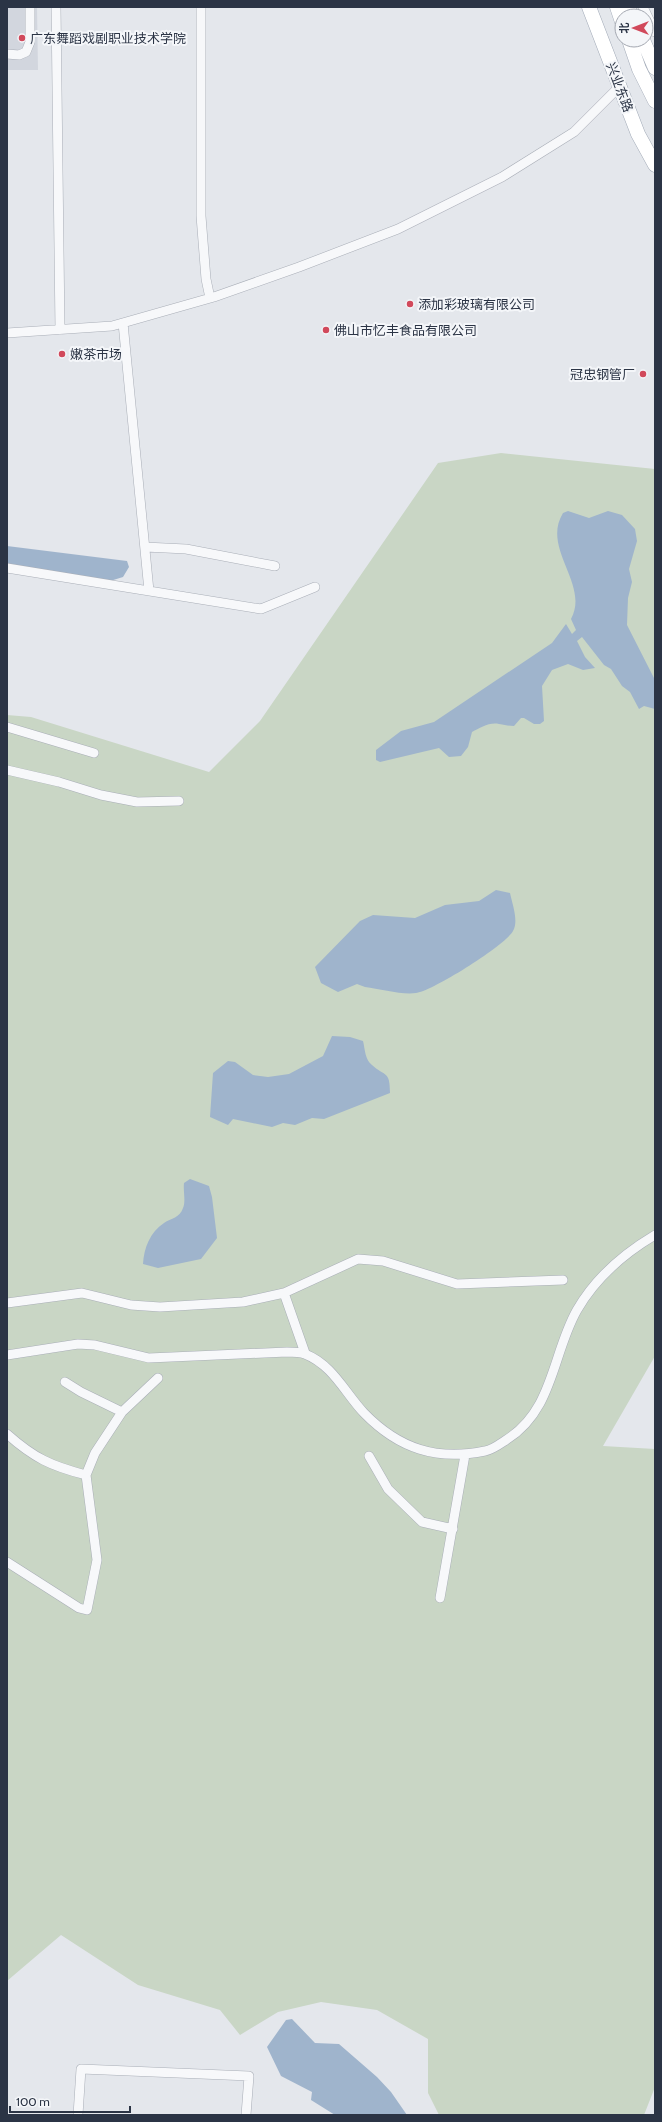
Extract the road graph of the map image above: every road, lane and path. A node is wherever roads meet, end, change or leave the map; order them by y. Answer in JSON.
{"nodes":[{"id":1,"x":30,"y":7,"type":"edge"},
{"id":2,"x":56,"y":7,"type":"edge"},
{"id":3,"x":201,"y":7,"type":"edge"},
{"id":4,"x":589,"y":7,"type":"edge"},
{"id":5,"x":644,"y":7,"type":"edge"},
{"id":6,"x":655,"y":32,"type":"edge"},
{"id":7,"x":631,"y":48,"type":"edge"},
{"id":8,"x":646,"y":48,"type":"edge"},
{"id":9,"x":7,"y":54,"type":"edge"},
{"id":10,"x":655,"y":68,"type":"edge"},
{"id":11,"x":619,"y":87,"type":"junction"},
{"id":12,"x":655,"y":101,"type":"edge"},
{"id":13,"x":638,"y":134,"type":"junction"},
{"id":14,"x":655,"y":154,"type":"edge"},
{"id":15,"x":655,"y":165,"type":"edge"},
{"id":16,"x":210,"y":298,"type":"junction"},
{"id":17,"x":123,"y":323,"type":"junction"},
{"id":18,"x":60,"y":330,"type":"junction"},
{"id":19,"x":7,"y":333,"type":"edge"},
{"id":20,"x":145,"y":547,"type":"junction"},
{"id":21,"x":275,"y":566,"type":"dead end"},
{"id":22,"x":7,"y":568,"type":"edge"},
{"id":23,"x":315,"y":587,"type":"dead end"},
{"id":24,"x":149,"y":591,"type":"junction"},
{"id":25,"x":7,"y":727,"type":"edge"},
{"id":26,"x":94,"y":753,"type":"dead end"},
{"id":27,"x":7,"y":770,"type":"edge"},
{"id":28,"x":179,"y":801,"type":"dead end"},
{"id":29,"x":655,"y":1235,"type":"edge"},
{"id":30,"x":563,"y":1280,"type":"dead end"},
{"id":31,"x":284,"y":1293,"type":"junction"},
{"id":32,"x":7,"y":1303,"type":"edge"},
{"id":33,"x":305,"y":1353,"type":"junction"},
{"id":34,"x":7,"y":1356,"type":"edge"},
{"id":35,"x":158,"y":1378,"type":"dead end"},
{"id":36,"x":65,"y":1382,"type":"dead end"},
{"id":37,"x":122,"y":1412,"type":"junction"},
{"id":38,"x":7,"y":1434,"type":"edge"},
{"id":39,"x":465,"y":1455,"type":"junction"},
{"id":40,"x":369,"y":1456,"type":"dead end"},
{"id":41,"x":86,"y":1475,"type":"junction"},
{"id":42,"x":453,"y":1529,"type":"junction"},
{"id":43,"x":7,"y":1562,"type":"edge"},
{"id":44,"x":440,"y":1598,"type":"dead end"},
{"id":45,"x":78,"y":2115,"type":"edge"},
{"id":46,"x":246,"y":2115,"type":"edge"}],
"edges":[{"from":1,"to":9,"type":"street"},
{"from":2,"to":18,"type":"street"},
{"from":3,"to":16,"type":"street"},
{"from":4,"to":11,"type":"main road","name":"兴业东路"},
{"from":5,"to":6,"type":"street"},
{"from":7,"to":12,"type":"main road","name":"兴业东路"},
{"from":8,"to":10,"type":"main road"},
{"from":11,"to":13,"type":"main road","name":"兴业东路"},
{"from":11,"to":16,"type":"street"},
{"from":13,"to":14,"type":"main road"},
{"from":13,"to":15,"type":"main road","name":"兴业东路"},
{"from":16,"to":17,"type":"street"},
{"from":17,"to":18,"type":"street"},
{"from":17,"to":20,"type":"street"},
{"from":18,"to":19,"type":"street"},
{"from":20,"to":21,"type":"street"},
{"from":20,"to":24,"type":"street"},
{"from":22,"to":24,"type":"street"},
{"from":23,"to":24,"type":"street"},
{"from":25,"to":26,"type":"street"},
{"from":27,"to":28,"type":"street"},
{"from":29,"to":39,"type":"street"},
{"from":30,"to":31,"type":"street"},
{"from":31,"to":32,"type":"street"},
{"from":31,"to":33,"type":"street"},
{"from":33,"to":34,"type":"street"},
{"from":33,"to":39,"type":"street"},
{"from":35,"to":37,"type":"street"},
{"from":36,"to":37,"type":"street"},
{"from":37,"to":41,"type":"street"},
{"from":38,"to":41,"type":"street"},
{"from":39,"to":42,"type":"street"},
{"from":40,"to":42,"type":"street"},
{"from":41,"to":43,"type":"street"},
{"from":42,"to":44,"type":"street"},
{"from":45,"to":46,"type":"street"}]}
